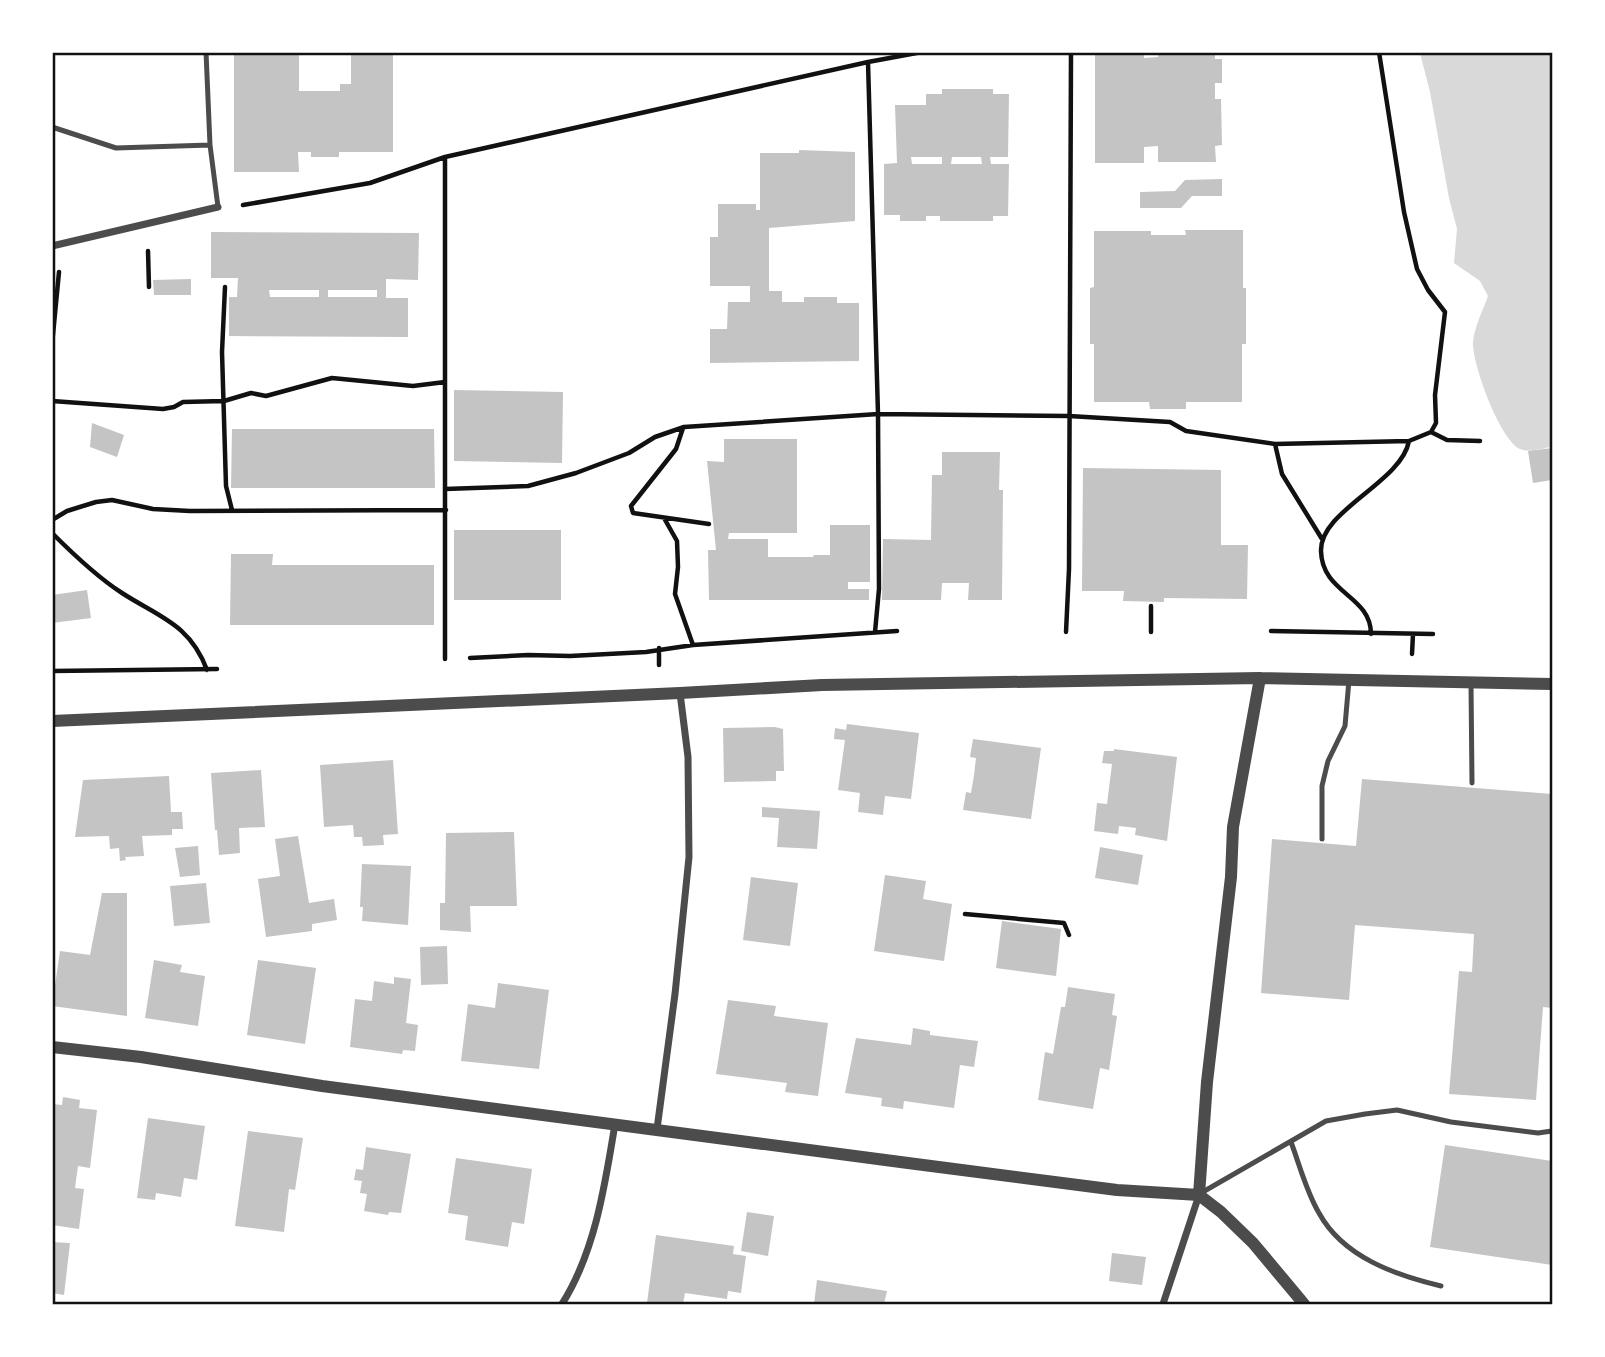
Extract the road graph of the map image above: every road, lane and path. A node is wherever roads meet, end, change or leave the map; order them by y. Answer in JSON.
{"nodes":[{"id":1,"x":206,"y":52,"type":"edge"},
{"id":2,"x":922,"y":52,"type":"edge"},
{"id":3,"x":1071,"y":52,"type":"edge"},
{"id":4,"x":1379,"y":52,"type":"edge"},
{"id":5,"x":868,"y":62,"type":"junction"},
{"id":6,"x":52,"y":127,"type":"edge"},
{"id":7,"x":210,"y":145,"type":"junction"},
{"id":8,"x":445,"y":157,"type":"junction"},
{"id":9,"x":218,"y":207,"type":"junction"},
{"id":10,"x":63,"y":244,"type":"junction"},
{"id":11,"x":52,"y":246,"type":"edge"},
{"id":12,"x":148,"y":250,"type":"dead end"},
{"id":13,"x":149,"y":287,"type":"dead end"},
{"id":14,"x":225,"y":287,"type":"dead end"},
{"id":15,"x":52,"y":345,"type":"edge"},
{"id":16,"x":445,"y":382,"type":"junction"},
{"id":17,"x":52,"y":401,"type":"edge"},
{"id":18,"x":223,"y":401,"type":"junction"},
{"id":19,"x":878,"y":414,"type":"junction"},
{"id":20,"x":1069,"y":416,"type":"junction"},
{"id":21,"x":684,"y":428,"type":"junction"},
{"id":22,"x":1431,"y":432,"type":"junction"},
{"id":23,"x":1409,"y":441,"type":"junction"},
{"id":24,"x":1480,"y":441,"type":"dead end"},
{"id":25,"x":1275,"y":444,"type":"junction"},
{"id":26,"x":445,"y":489,"type":"junction"},
{"id":27,"x":232,"y":510,"type":"junction"},
{"id":28,"x":446,"y":510,"type":"junction"},
{"id":29,"x":664,"y":517,"type":"junction"},
{"id":30,"x":52,"y":520,"type":"edge"},
{"id":31,"x":709,"y":524,"type":"dead end"},
{"id":32,"x":52,"y":533,"type":"edge"},
{"id":33,"x":1322,"y":539,"type":"junction"},
{"id":34,"x":1150,"y":606,"type":"dead end"},
{"id":35,"x":897,"y":631,"type":"dead end"},
{"id":36,"x":1271,"y":631,"type":"dead end"},
{"id":37,"x":875,"y":632,"type":"junction"},
{"id":38,"x":1066,"y":632,"type":"dead end"},
{"id":39,"x":1152,"y":632,"type":"dead end"},
{"id":40,"x":1371,"y":634,"type":"junction"},
{"id":41,"x":1413,"y":634,"type":"junction"},
{"id":42,"x":1433,"y":634,"type":"dead end"},
{"id":43,"x":693,"y":645,"type":"junction"},
{"id":44,"x":470,"y":658,"type":"dead end"},
{"id":45,"x":445,"y":659,"type":"dead end"},
{"id":46,"x":1412,"y":659,"type":"dead end"},
{"id":47,"x":217,"y":669,"type":"dead end"},
{"id":48,"x":207,"y":670,"type":"junction"},
{"id":49,"x":52,"y":671,"type":"edge"},
{"id":50,"x":1260,"y":678,"type":"junction"},
{"id":51,"x":1349,"y":680,"type":"junction"},
{"id":52,"x":1471,"y":683,"type":"junction"},
{"id":53,"x":1552,"y":684,"type":"edge"},
{"id":54,"x":680,"y":694,"type":"junction"},
{"id":55,"x":52,"y":721,"type":"edge"},
{"id":56,"x":1472,"y":783,"type":"dead end"},
{"id":57,"x":1322,"y":839,"type":"dead end"},
{"id":58,"x":965,"y":914,"type":"dead end"},
{"id":59,"x":1069,"y":935,"type":"dead end"},
{"id":60,"x":52,"y":1047,"type":"edge"},
{"id":61,"x":615,"y":1124,"type":"junction"},
{"id":62,"x":657,"y":1129,"type":"junction"},
{"id":63,"x":1552,"y":1131,"type":"edge"},
{"id":64,"x":1291,"y":1142,"type":"junction"},
{"id":65,"x":1199,"y":1195,"type":"junction"},
{"id":66,"x":1441,"y":1286,"type":"dead end"},
{"id":67,"x":562,"y":1304,"type":"edge"},
{"id":68,"x":1163,"y":1304,"type":"edge"},
{"id":69,"x":1304,"y":1304,"type":"edge"}],
"edges":[{"from":1,"to":7,"type":"lane"},
{"from":2,"to":5,"type":"path"},
{"from":3,"to":20,"type":"path"},
{"from":4,"to":22,"type":"path"},
{"from":5,"to":8,"type":"path"},
{"from":5,"to":19,"type":"path"},
{"from":6,"to":7,"type":"lane"},
{"from":7,"to":9,"type":"lane"},
{"from":8,"to":9,"type":"path"},
{"from":8,"to":16,"type":"path"},
{"from":9,"to":10,"type":"street"},
{"from":10,"to":11,"type":"street"},
{"from":10,"to":15,"type":"path"},
{"from":12,"to":13,"type":"path"},
{"from":14,"to":18,"type":"path"},
{"from":16,"to":18,"type":"path"},
{"from":16,"to":26,"type":"path"},
{"from":17,"to":18,"type":"path"},
{"from":18,"to":27,"type":"path"},
{"from":19,"to":20,"type":"path"},
{"from":19,"to":21,"type":"path"},
{"from":19,"to":37,"type":"path"},
{"from":20,"to":25,"type":"path"},
{"from":20,"to":38,"type":"path"},
{"from":21,"to":26,"type":"path"},
{"from":21,"to":29,"type":"path"},
{"from":22,"to":23,"type":"path"},
{"from":22,"to":24,"type":"path"},
{"from":23,"to":25,"type":"path"},
{"from":23,"to":33,"type":"path"},
{"from":25,"to":33,"type":"path"},
{"from":26,"to":28,"type":"path"},
{"from":27,"to":28,"type":"path"},
{"from":27,"to":30,"type":"path"},
{"from":28,"to":45,"type":"path"},
{"from":29,"to":31,"type":"path"},
{"from":29,"to":43,"type":"path"},
{"from":32,"to":48,"type":"path"},
{"from":33,"to":40,"type":"path"},
{"from":34,"to":39,"type":"path"},
{"from":35,"to":37,"type":"path"},
{"from":36,"to":40,"type":"path"},
{"from":37,"to":43,"type":"path"},
{"from":40,"to":41,"type":"path"},
{"from":41,"to":42,"type":"path"},
{"from":41,"to":46,"type":"path"},
{"from":43,"to":44,"type":"path"},
{"from":47,"to":48,"type":"path"},
{"from":48,"to":49,"type":"path"},
{"from":50,"to":51,"type":"street"},
{"from":50,"to":54,"type":"street"},
{"from":50,"to":65,"type":"street"},
{"from":51,"to":52,"type":"street"},
{"from":51,"to":57,"type":"lane"},
{"from":52,"to":53,"type":"street"},
{"from":52,"to":56,"type":"lane"},
{"from":54,"to":55,"type":"street"},
{"from":54,"to":62,"type":"street"},
{"from":58,"to":59,"type":"path"},
{"from":60,"to":61,"type":"street"},
{"from":61,"to":62,"type":"street"},
{"from":61,"to":67,"type":"street"},
{"from":62,"to":65,"type":"street"},
{"from":63,"to":64,"type":"lane"},
{"from":64,"to":65,"type":"lane"},
{"from":64,"to":66,"type":"lane"},
{"from":65,"to":68,"type":"street"},
{"from":65,"to":69,"type":"street"}]}
